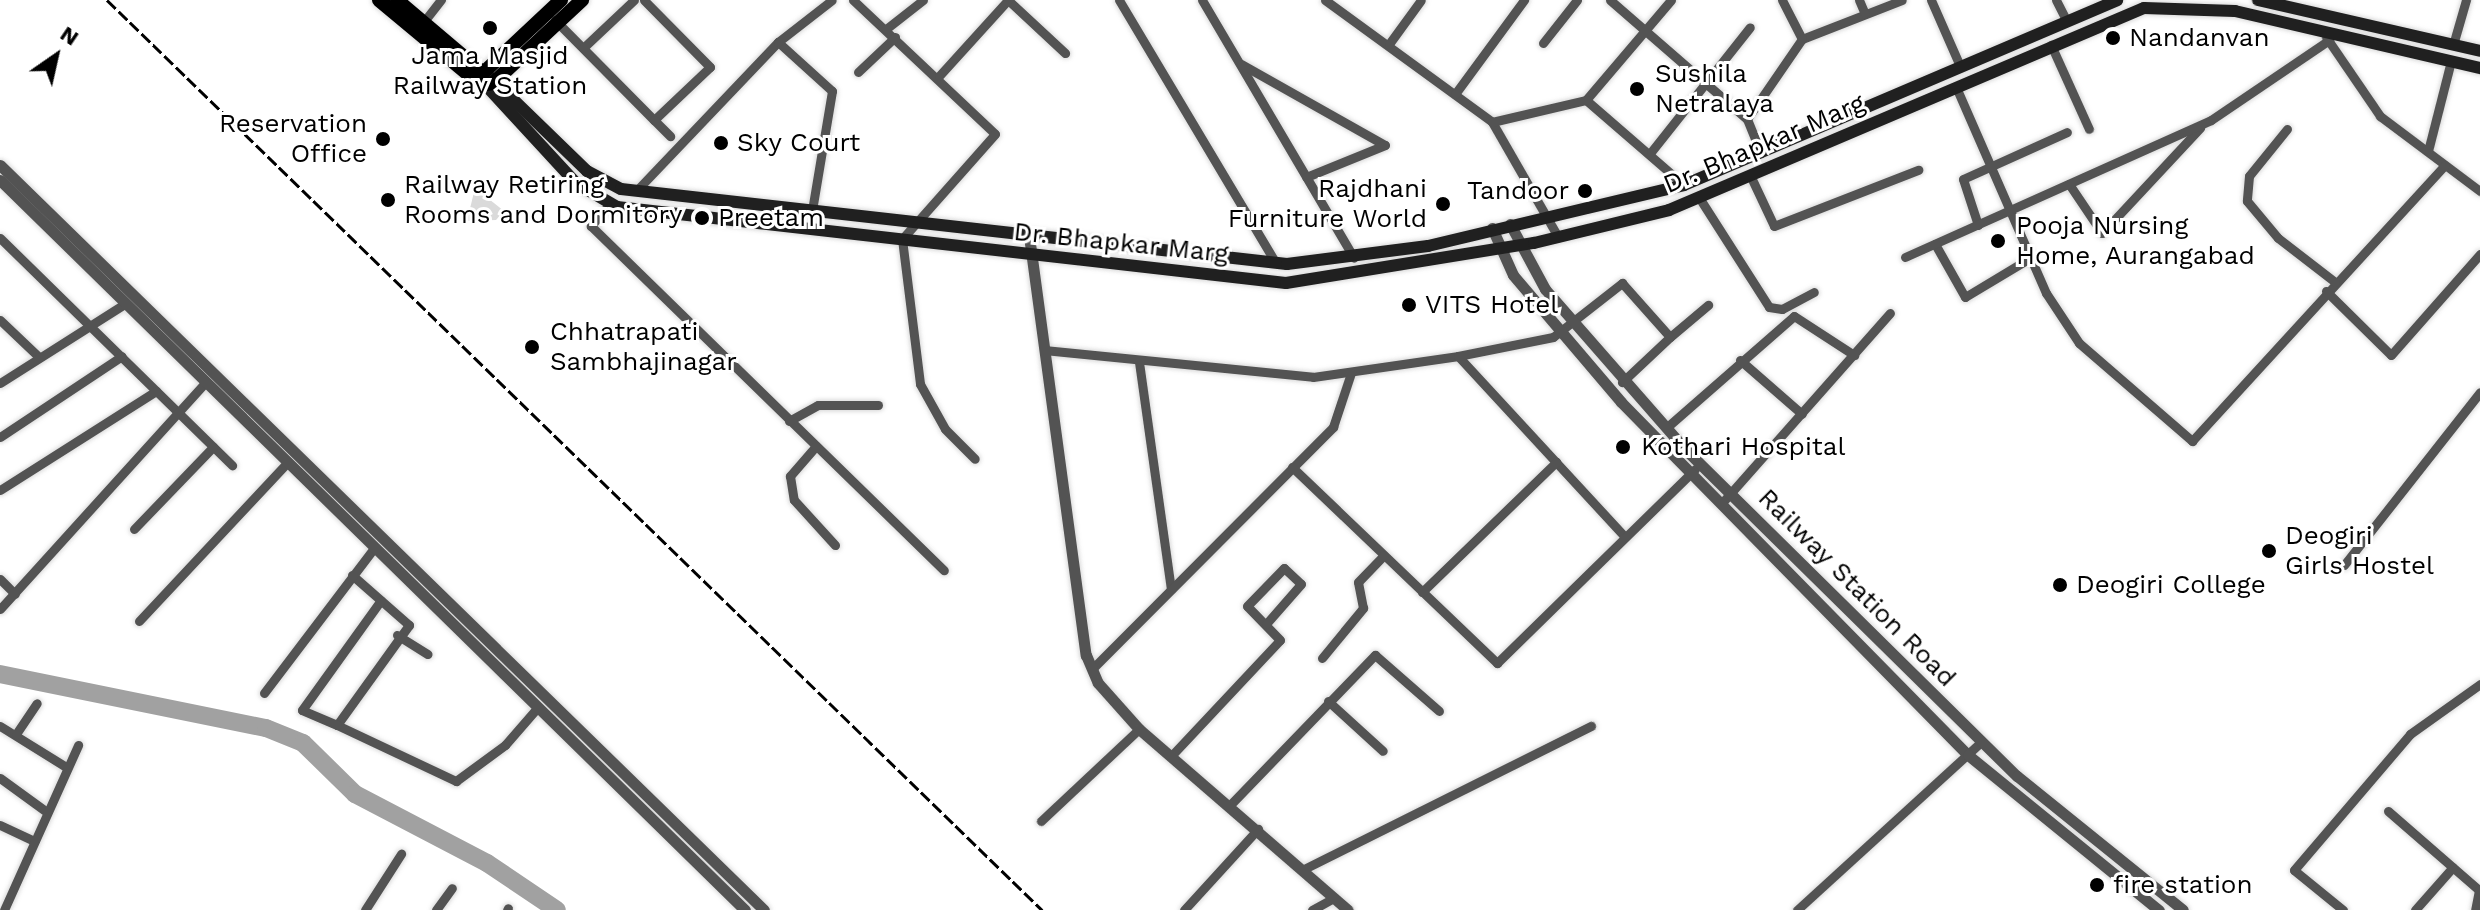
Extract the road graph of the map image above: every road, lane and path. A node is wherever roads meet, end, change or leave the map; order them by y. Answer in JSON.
{"nodes":[{"id":1,"x":379,"y":0,"type":"edge"},
{"id":2,"x":397,"y":0,"type":"edge"},
{"id":3,"x":441,"y":0,"type":"edge"},
{"id":4,"x":561,"y":0,"type":"edge"},
{"id":5,"x":582,"y":0,"type":"edge"},
{"id":6,"x":634,"y":0,"type":"edge"},
{"id":7,"x":644,"y":0,"type":"edge"},
{"id":8,"x":832,"y":0,"type":"edge"},
{"id":9,"x":853,"y":0,"type":"edge"},
{"id":10,"x":923,"y":0,"type":"edge"},
{"id":11,"x":1008,"y":0,"type":"edge"},
{"id":12,"x":1119,"y":0,"type":"edge"},
{"id":13,"x":1202,"y":0,"type":"edge"},
{"id":14,"x":1325,"y":0,"type":"edge"},
{"id":15,"x":1421,"y":0,"type":"edge"},
{"id":16,"x":1524,"y":0,"type":"edge"},
{"id":17,"x":1577,"y":0,"type":"edge"},
{"id":18,"x":1610,"y":0,"type":"edge"},
{"id":19,"x":1671,"y":0,"type":"edge"},
{"id":20,"x":1782,"y":0,"type":"edge"},
{"id":21,"x":1859,"y":0,"type":"edge"},
{"id":22,"x":1902,"y":0,"type":"edge"},
{"id":23,"x":1931,"y":0,"type":"edge"},
{"id":24,"x":2056,"y":0,"type":"edge"},
{"id":25,"x":2117,"y":0,"type":"edge"},
{"id":26,"x":2258,"y":0,"type":"edge"},
{"id":27,"x":2466,"y":0,"type":"edge"},
{"id":28,"x":2294,"y":3,"type":"edge"},
{"id":29,"x":2311,"y":13,"type":"junction"},
{"id":30,"x":1865,"y":14,"type":"junction"},
{"id":31,"x":555,"y":20,"type":"junction"},
{"id":32,"x":2066,"y":20,"type":"junction"},
{"id":33,"x":422,"y":24,"type":"junction"},
{"id":34,"x":2304,"y":25,"type":"junction"},
{"id":35,"x":1750,"y":27,"type":"dead end"},
{"id":36,"x":886,"y":29,"type":"junction"},
{"id":37,"x":2321,"y":29,"type":"junction"},
{"id":38,"x":1647,"y":32,"type":"junction"},
{"id":39,"x":895,"y":37,"type":"junction"},
{"id":40,"x":1802,"y":39,"type":"junction"},
{"id":41,"x":2329,"y":40,"type":"junction"},
{"id":42,"x":778,"y":42,"type":"junction"},
{"id":43,"x":1543,"y":43,"type":"dead end"},
{"id":44,"x":1389,"y":44,"type":"junction"},
{"id":45,"x":2051,"y":45,"type":"junction"},
{"id":46,"x":2453,"y":45,"type":"junction"},
{"id":47,"x":2007,"y":46,"type":"junction"},
{"id":48,"x":583,"y":48,"type":"junction"},
{"id":49,"x":2480,"y":51,"type":"edge"},
{"id":50,"x":1065,"y":53,"type":"dead end"},
{"id":51,"x":2014,"y":61,"type":"junction"},
{"id":52,"x":2451,"y":61,"type":"junction"},
{"id":53,"x":1238,"y":62,"type":"junction"},
{"id":54,"x":1960,"y":66,"type":"junction"},
{"id":55,"x":2480,"y":68,"type":"edge"},
{"id":56,"x":858,"y":72,"type":"dead end"},
{"id":57,"x":939,"y":76,"type":"junction"},
{"id":58,"x":484,"y":78,"type":"junction"},
{"id":59,"x":1705,"y":83,"type":"junction"},
{"id":60,"x":1956,"y":87,"type":"junction"},
{"id":61,"x":1455,"y":94,"type":"junction"},
{"id":62,"x":1586,"y":100,"type":"junction"},
{"id":63,"x":1747,"y":119,"type":"junction"},
{"id":64,"x":654,"y":120,"type":"junction"},
{"id":65,"x":1492,"y":122,"type":"junction"},
{"id":66,"x":2205,"y":123,"type":"junction"},
{"id":67,"x":2089,"y":129,"type":"dead end"},
{"id":68,"x":2287,"y":129,"type":"dead end"},
{"id":69,"x":2067,"y":132,"type":"dead end"},
{"id":70,"x":670,"y":136,"type":"dead end"},
{"id":71,"x":2428,"y":151,"type":"junction"},
{"id":72,"x":1651,"y":152,"type":"junction"},
{"id":73,"x":1761,"y":153,"type":"junction"},
{"id":74,"x":0,"y":165,"type":"edge"},
{"id":75,"x":2445,"y":165,"type":"junction"},
{"id":76,"x":1990,"y":166,"type":"junction"},
{"id":77,"x":1918,"y":170,"type":"dead end"},
{"id":78,"x":1750,"y":175,"type":"junction"},
{"id":79,"x":1306,"y":177,"type":"junction"},
{"id":80,"x":0,"y":180,"type":"edge"},
{"id":81,"x":2069,"y":184,"type":"junction"},
{"id":82,"x":1684,"y":185,"type":"junction"},
{"id":83,"x":636,"y":191,"type":"junction"},
{"id":84,"x":2480,"y":191,"type":"edge"},
{"id":85,"x":1700,"y":199,"type":"junction"},
{"id":86,"x":609,"y":205,"type":"junction"},
{"id":87,"x":812,"y":210,"type":"junction"},
{"id":88,"x":2010,"y":211,"type":"junction"},
{"id":89,"x":1548,"y":216,"type":"junction"},
{"id":90,"x":909,"y":224,"type":"junction"},
{"id":91,"x":1510,"y":224,"type":"junction"},
{"id":92,"x":1978,"y":225,"type":"junction"},
{"id":93,"x":1492,"y":228,"type":"junction"},
{"id":94,"x":1029,"y":236,"type":"junction"},
{"id":95,"x":1558,"y":237,"type":"junction"},
{"id":96,"x":0,"y":238,"type":"edge"},
{"id":97,"x":902,"y":239,"type":"junction"},
{"id":98,"x":1935,"y":244,"type":"junction"},
{"id":99,"x":1517,"y":246,"type":"junction"},
{"id":100,"x":1498,"y":249,"type":"junction"},
{"id":101,"x":2480,"y":254,"type":"edge"},
{"id":102,"x":1031,"y":256,"type":"junction"},
{"id":103,"x":1905,"y":257,"type":"dead end"},
{"id":104,"x":1354,"y":258,"type":"junction"},
{"id":105,"x":2030,"y":258,"type":"junction"},
{"id":106,"x":1276,"y":263,"type":"junction"},
{"id":107,"x":2335,"y":282,"type":"junction"},
{"id":108,"x":2326,"y":291,"type":"junction"},
{"id":109,"x":1814,"y":292,"type":"dead end"},
{"id":110,"x":126,"y":303,"type":"junction"},
{"id":111,"x":1708,"y":305,"type":"dead end"},
{"id":112,"x":1890,"y":313,"type":"dead end"},
{"id":113,"x":0,"y":320,"type":"edge"},
{"id":114,"x":1574,"y":324,"type":"junction"},
{"id":115,"x":91,"y":325,"type":"junction"},
{"id":116,"x":1562,"y":333,"type":"junction"},
{"id":117,"x":1670,"y":337,"type":"junction"},
{"id":118,"x":1044,"y":350,"type":"junction"},
{"id":119,"x":1854,"y":355,"type":"junction"},
{"id":120,"x":122,"y":356,"type":"junction"},
{"id":121,"x":1458,"y":356,"type":"junction"},
{"id":122,"x":39,"y":357,"type":"junction"},
{"id":123,"x":1740,"y":360,"type":"junction"},
{"id":124,"x":1139,"y":362,"type":"junction"},
{"id":125,"x":1351,"y":373,"type":"junction"},
{"id":126,"x":206,"y":382,"type":"junction"},
{"id":127,"x":1622,"y":382,"type":"junction"},
{"id":128,"x":0,"y":383,"type":"edge"},
{"id":129,"x":156,"y":391,"type":"junction"},
{"id":130,"x":2480,"y":392,"type":"edge"},
{"id":131,"x":878,"y":405,"type":"dead end"},
{"id":132,"x":177,"y":413,"type":"junction"},
{"id":133,"x":1802,"y":414,"type":"junction"},
{"id":134,"x":789,"y":421,"type":"junction"},
{"id":135,"x":1666,"y":428,"type":"junction"},
{"id":136,"x":0,"y":437,"type":"edge"},
{"id":137,"x":816,"y":446,"type":"junction"},
{"id":138,"x":213,"y":447,"type":"junction"},
{"id":139,"x":975,"y":459,"type":"dead end"},
{"id":140,"x":288,"y":462,"type":"junction"},
{"id":141,"x":1556,"y":462,"type":"junction"},
{"id":142,"x":1700,"y":464,"type":"junction"},
{"id":143,"x":232,"y":465,"type":"dead end"},
{"id":144,"x":1292,"y":467,"type":"junction"},
{"id":145,"x":1690,"y":473,"type":"junction"},
{"id":146,"x":0,"y":490,"type":"edge"},
{"id":147,"x":1730,"y":492,"type":"junction"},
{"id":148,"x":1721,"y":504,"type":"junction"},
{"id":149,"x":134,"y":529,"type":"dead end"},
{"id":150,"x":1625,"y":537,"type":"junction"},
{"id":151,"x":835,"y":545,"type":"dead end"},
{"id":152,"x":375,"y":547,"type":"junction"},
{"id":153,"x":1384,"y":555,"type":"junction"},
{"id":154,"x":2344,"y":565,"type":"dead end"},
{"id":155,"x":944,"y":570,"type":"dead end"},
{"id":156,"x":352,"y":575,"type":"junction"},
{"id":157,"x":0,"y":579,"type":"edge"},
{"id":158,"x":1171,"y":589,"type":"junction"},
{"id":159,"x":1422,"y":592,"type":"junction"},
{"id":160,"x":15,"y":594,"type":"junction"},
{"id":161,"x":381,"y":600,"type":"junction"},
{"id":162,"x":0,"y":609,"type":"edge"},
{"id":163,"x":139,"y":621,"type":"dead end"},
{"id":164,"x":1266,"y":624,"type":"junction"},
{"id":165,"x":397,"y":635,"type":"junction"},
{"id":166,"x":427,"y":654,"type":"dead end"},
{"id":167,"x":1322,"y":658,"type":"dead end"},
{"id":168,"x":1092,"y":669,"type":"junction"},
{"id":169,"x":2480,"y":684,"type":"edge"},
{"id":170,"x":264,"y":693,"type":"dead end"},
{"id":171,"x":1328,"y":701,"type":"junction"},
{"id":172,"x":37,"y":703,"type":"dead end"},
{"id":173,"x":538,"y":707,"type":"junction"},
{"id":174,"x":1439,"y":711,"type":"dead end"},
{"id":175,"x":337,"y":725,"type":"junction"},
{"id":176,"x":0,"y":726,"type":"edge"},
{"id":177,"x":1591,"y":726,"type":"dead end"},
{"id":178,"x":1139,"y":729,"type":"junction"},
{"id":179,"x":16,"y":734,"type":"junction"},
{"id":180,"x":1981,"y":742,"type":"junction"},
{"id":181,"x":78,"y":745,"type":"dead end"},
{"id":182,"x":1383,"y":751,"type":"dead end"},
{"id":183,"x":1173,"y":754,"type":"junction"},
{"id":184,"x":1968,"y":755,"type":"junction"},
{"id":185,"x":66,"y":767,"type":"junction"},
{"id":186,"x":0,"y":778,"type":"edge"},
{"id":187,"x":1230,"y":805,"type":"junction"},
{"id":188,"x":44,"y":810,"type":"junction"},
{"id":189,"x":2388,"y":811,"type":"dead end"},
{"id":190,"x":1041,"y":821,"type":"dead end"},
{"id":191,"x":1258,"y":829,"type":"junction"},
{"id":192,"x":2,"y":830,"type":"edge"},
{"id":193,"x":34,"y":841,"type":"junction"},
{"id":194,"x":401,"y":854,"type":"dead end"},
{"id":195,"x":2453,"y":867,"type":"junction"},
{"id":196,"x":1302,"y":870,"type":"junction"},
{"id":197,"x":452,"y":888,"type":"dead end"},
{"id":198,"x":1334,"y":898,"type":"junction"},
{"id":199,"x":4,"y":910,"type":"edge"},
{"id":200,"x":365,"y":910,"type":"edge"},
{"id":201,"x":436,"y":910,"type":"edge"},
{"id":202,"x":745,"y":910,"type":"edge"},
{"id":203,"x":764,"y":910,"type":"edge"},
{"id":204,"x":1184,"y":910,"type":"edge"},
{"id":205,"x":1312,"y":910,"type":"edge"},
{"id":206,"x":1348,"y":910,"type":"edge"},
{"id":207,"x":1797,"y":910,"type":"edge"},
{"id":208,"x":2159,"y":910,"type":"edge"},
{"id":209,"x":2183,"y":910,"type":"edge"},
{"id":210,"x":2343,"y":910,"type":"edge"},
{"id":211,"x":2415,"y":910,"type":"edge"},
{"id":212,"x":2475,"y":910,"type":"edge"}],
"edges":[{"from":1,"to":58,"type":"main road"},
{"from":2,"to":33,"type":"main road"},
{"from":3,"to":33,"type":"street"},
{"from":4,"to":58,"type":"main road"},
{"from":5,"to":31,"type":"main road"},
{"from":6,"to":48,"type":"street"},
{"from":7,"to":64,"type":"street"},
{"from":8,"to":42,"type":"street"},
{"from":9,"to":36,"type":"street"},
{"from":10,"to":36,"type":"street"},
{"from":11,"to":50,"type":"street"},
{"from":11,"to":57,"type":"street"},
{"from":12,"to":106,"type":"street"},
{"from":13,"to":53,"type":"street"},
{"from":14,"to":44,"type":"street"},
{"from":15,"to":44,"type":"street"},
{"from":16,"to":61,"type":"street"},
{"from":17,"to":43,"type":"street"},
{"from":18,"to":38,"type":"street"},
{"from":19,"to":38,"type":"street"},
{"from":20,"to":40,"type":"street"},
{"from":21,"to":30,"type":"street"},
{"from":22,"to":30,"type":"street"},
{"from":23,"to":54,"type":"street"},
{"from":24,"to":32,"type":"street"},
{"from":25,"to":32,"type":"main road","name":"Dr. Bhapkar Marg"},
{"from":26,"to":28,"type":"main road"},
{"from":27,"to":46,"type":"street"},
{"from":28,"to":29,"type":"main road"},
{"from":28,"to":34,"type":"main road"},
{"from":29,"to":37,"type":"main road"},
{"from":29,"to":46,"type":"main road"},
{"from":30,"to":40,"type":"street"},
{"from":31,"to":48,"type":"street"},
{"from":31,"to":58,"type":"main road"},
{"from":32,"to":47,"type":"main road","name":"Dr. Bhapkar Marg"},
{"from":33,"to":58,"type":"main road"},
{"from":34,"to":37,"type":"main road","name":"Dr. Bhapkar Marg"},
{"from":34,"to":45,"type":"main road","name":"Dr. Bhapkar Marg"},
{"from":35,"to":59,"type":"street"},
{"from":36,"to":39,"type":"street"},
{"from":37,"to":41,"type":"street"},
{"from":37,"to":52,"type":"main road","name":"Dr. Bhapkar Marg"},
{"from":38,"to":59,"type":"street"},
{"from":38,"to":62,"type":"street"},
{"from":39,"to":56,"type":"street"},
{"from":39,"to":57,"type":"street"},
{"from":40,"to":63,"type":"street"},
{"from":41,"to":66,"type":"street"},
{"from":41,"to":71,"type":"street"},
{"from":42,"to":83,"type":"street"},
{"from":42,"to":87,"type":"street"},
{"from":44,"to":61,"type":"street"},
{"from":45,"to":51,"type":"main road","name":"Dr. Bhapkar Marg"},
{"from":45,"to":67,"type":"street"},
{"from":46,"to":49,"type":"main road"},
{"from":47,"to":51,"type":"main road"},
{"from":47,"to":54,"type":"main road","name":"Dr. Bhapkar Marg"},
{"from":48,"to":64,"type":"street"},
{"from":51,"to":60,"type":"main road","name":"Dr. Bhapkar Marg"},
{"from":52,"to":55,"type":"main road","name":"Dr. Bhapkar Marg"},
{"from":52,"to":71,"type":"street"},
{"from":53,"to":79,"type":"street"},
{"from":53,"to":79,"type":"street"},
{"from":54,"to":73,"type":"main road","name":"Dr. Bhapkar Marg"},
{"from":57,"to":90,"type":"street"},
{"from":58,"to":83,"type":"main road","name":"Dr. Bhapkar Marg"},
{"from":58,"to":86,"type":"main road"},
{"from":59,"to":63,"type":"street"},
{"from":59,"to":72,"type":"street"},
{"from":60,"to":76,"type":"street"},
{"from":60,"to":78,"type":"main road","name":"Dr. Bhapkar Marg"},
{"from":61,"to":65,"type":"street"},
{"from":62,"to":65,"type":"street"},
{"from":62,"to":72,"type":"street"},
{"from":63,"to":73,"type":"street"},
{"from":64,"to":70,"type":"street"},
{"from":65,"to":89,"type":"street"},
{"from":66,"to":81,"type":"street"},
{"from":66,"to":81,"type":"street"},
{"from":68,"to":107,"type":"street"},
{"from":69,"to":76,"type":"street"},
{"from":71,"to":75,"type":"street"},
{"from":72,"to":82,"type":"street"},
{"from":73,"to":82,"type":"main road","name":"Dr. Bhapkar Marg"},
{"from":74,"to":203,"type":"street"},
{"from":75,"to":84,"type":"street"},
{"from":75,"to":107,"type":"street"},
{"from":76,"to":88,"type":"street"},
{"from":76,"to":92,"type":"street"},
{"from":77,"to":78,"type":"street"},
{"from":78,"to":85,"type":"main road","name":"Dr. Bhapkar Marg"},
{"from":79,"to":104,"type":"street"},
{"from":80,"to":110,"type":"street"},
{"from":81,"to":88,"type":"street"},
{"from":82,"to":89,"type":"main road","name":"Dr. Bhapkar Marg"},
{"from":83,"to":87,"type":"main road","name":"Dr. Bhapkar Marg"},
{"from":85,"to":95,"type":"main road","name":"Dr. Bhapkar Marg"},
{"from":85,"to":109,"type":"street"},
{"from":86,"to":97,"type":"main road","name":"Dr. Bhapkar Marg"},
{"from":86,"to":134,"type":"street"},
{"from":87,"to":90,"type":"main road","name":"Dr. Bhapkar Marg"},
{"from":88,"to":92,"type":"street"},
{"from":88,"to":105,"type":"street"},
{"from":89,"to":91,"type":"main road","name":"Dr. Bhapkar Marg"},
{"from":89,"to":95,"type":"street"},
{"from":90,"to":94,"type":"main road","name":"Dr. Bhapkar Marg"},
{"from":90,"to":97,"type":"street"},
{"from":91,"to":93,"type":"main road","name":"Dr. Bhapkar Marg"},
{"from":91,"to":99,"type":"street","name":"Railway Station Road"},
{"from":92,"to":98,"type":"street"},
{"from":93,"to":100,"type":"street","name":"Railway Station Road"},
{"from":93,"to":104,"type":"main road","name":"Dr. Bhapkar Marg"},
{"from":94,"to":102,"type":"street"},
{"from":94,"to":106,"type":"main road","name":"Dr. Bhapkar Marg"},
{"from":95,"to":99,"type":"main road","name":"Dr. Bhapkar Marg"},
{"from":96,"to":115,"type":"street"},
{"from":97,"to":102,"type":"main road","name":"Dr. Bhapkar Marg"},
{"from":97,"to":139,"type":"street"},
{"from":98,"to":103,"type":"street"},
{"from":98,"to":105,"type":"street"},
{"from":99,"to":100,"type":"main road","name":"Dr. Bhapkar Marg"},
{"from":99,"to":114,"type":"street","name":"Railway Station Road"},
{"from":100,"to":102,"type":"main road","name":"Dr. Bhapkar Marg"},
{"from":100,"to":116,"type":"street","name":"Railway Station Road"},
{"from":101,"to":108,"type":"street"},
{"from":102,"to":118,"type":"street"},
{"from":104,"to":106,"type":"main road","name":"Dr. Bhapkar Marg"},
{"from":105,"to":108,"type":"street"},
{"from":107,"to":108,"type":"street"},
{"from":110,"to":115,"type":"street"},
{"from":110,"to":126,"type":"street"},
{"from":111,"to":117,"type":"street"},
{"from":112,"to":119,"type":"street"},
{"from":113,"to":122,"type":"street"},
{"from":114,"to":116,"type":"street"},
{"from":114,"to":117,"type":"street"},
{"from":114,"to":127,"type":"street","name":"Railway Station Road"},
{"from":115,"to":120,"type":"street"},
{"from":115,"to":122,"type":"street"},
{"from":116,"to":121,"type":"street"},
{"from":116,"to":145,"type":"street","name":"Railway Station Road"},
{"from":117,"to":127,"type":"street"},
{"from":118,"to":124,"type":"street"},
{"from":118,"to":168,"type":"street"},
{"from":119,"to":123,"type":"street"},
{"from":119,"to":133,"type":"street"},
{"from":120,"to":129,"type":"street"},
{"from":120,"to":136,"type":"street"},
{"from":121,"to":125,"type":"street"},
{"from":121,"to":141,"type":"street"},
{"from":122,"to":128,"type":"street"},
{"from":123,"to":133,"type":"street"},
{"from":123,"to":135,"type":"street"},
{"from":124,"to":125,"type":"street"},
{"from":124,"to":158,"type":"street"},
{"from":125,"to":144,"type":"street"},
{"from":126,"to":132,"type":"street"},
{"from":126,"to":140,"type":"street"},
{"from":127,"to":135,"type":"street","name":"Railway Station Road"},
{"from":129,"to":132,"type":"street"},
{"from":129,"to":146,"type":"street"},
{"from":130,"to":154,"type":"street"},
{"from":131,"to":134,"type":"street"},
{"from":132,"to":138,"type":"street"},
{"from":132,"to":160,"type":"street"},
{"from":133,"to":147,"type":"street"},
{"from":134,"to":137,"type":"street"},
{"from":135,"to":142,"type":"street","name":"Railway Station Road"},
{"from":137,"to":151,"type":"street"},
{"from":137,"to":155,"type":"street"},
{"from":138,"to":143,"type":"street"},
{"from":138,"to":149,"type":"street"},
{"from":140,"to":152,"type":"street"},
{"from":140,"to":163,"type":"street"},
{"from":141,"to":150,"type":"street"},
{"from":141,"to":159,"type":"street"},
{"from":142,"to":145,"type":"street"},
{"from":142,"to":147,"type":"street","name":"Railway Station Road"},
{"from":144,"to":153,"type":"street"},
{"from":144,"to":158,"type":"street"},
{"from":145,"to":148,"type":"street","name":"Railway Station Road"},
{"from":145,"to":150,"type":"street"},
{"from":147,"to":148,"type":"street"},
{"from":147,"to":180,"type":"street","name":"Railway Station Road"},
{"from":148,"to":184,"type":"street","name":"Railway Station Road"},
{"from":150,"to":159,"type":"street"},
{"from":152,"to":156,"type":"street"},
{"from":152,"to":173,"type":"street"},
{"from":153,"to":159,"type":"street"},
{"from":153,"to":167,"type":"street"},
{"from":156,"to":161,"type":"street"},
{"from":156,"to":170,"type":"street"},
{"from":157,"to":160,"type":"street"},
{"from":158,"to":168,"type":"street"},
{"from":160,"to":162,"type":"street"},
{"from":161,"to":165,"type":"street"},
{"from":161,"to":175,"type":"street"},
{"from":164,"to":164,"type":"street"},
{"from":164,"to":183,"type":"street"},
{"from":165,"to":166,"type":"street"},
{"from":165,"to":175,"type":"street"},
{"from":168,"to":178,"type":"street"},
{"from":169,"to":210,"type":"street"},
{"from":171,"to":174,"type":"street"},
{"from":171,"to":182,"type":"street"},
{"from":171,"to":187,"type":"street"},
{"from":172,"to":179,"type":"street"},
{"from":173,"to":175,"type":"street"},
{"from":173,"to":202,"type":"street"},
{"from":176,"to":179,"type":"street"},
{"from":177,"to":196,"type":"street"},
{"from":178,"to":183,"type":"street"},
{"from":178,"to":190,"type":"street"},
{"from":179,"to":185,"type":"street"},
{"from":180,"to":184,"type":"street"},
{"from":180,"to":209,"type":"street","name":"Railway Station Road"},
{"from":181,"to":185,"type":"street"},
{"from":183,"to":187,"type":"street"},
{"from":184,"to":207,"type":"street"},
{"from":184,"to":208,"type":"street","name":"Railway Station Road"},
{"from":185,"to":188,"type":"street"},
{"from":186,"to":188,"type":"street"},
{"from":187,"to":191,"type":"street"},
{"from":188,"to":193,"type":"street"},
{"from":189,"to":195,"type":"street"},
{"from":191,"to":196,"type":"street"},
{"from":191,"to":204,"type":"street"},
{"from":192,"to":193,"type":"street"},
{"from":193,"to":199,"type":"street"},
{"from":194,"to":200,"type":"street"},
{"from":195,"to":211,"type":"street"},
{"from":195,"to":212,"type":"street"},
{"from":196,"to":198,"type":"street"},
{"from":197,"to":201,"type":"street"},
{"from":198,"to":205,"type":"street"},
{"from":198,"to":206,"type":"street"}]}
